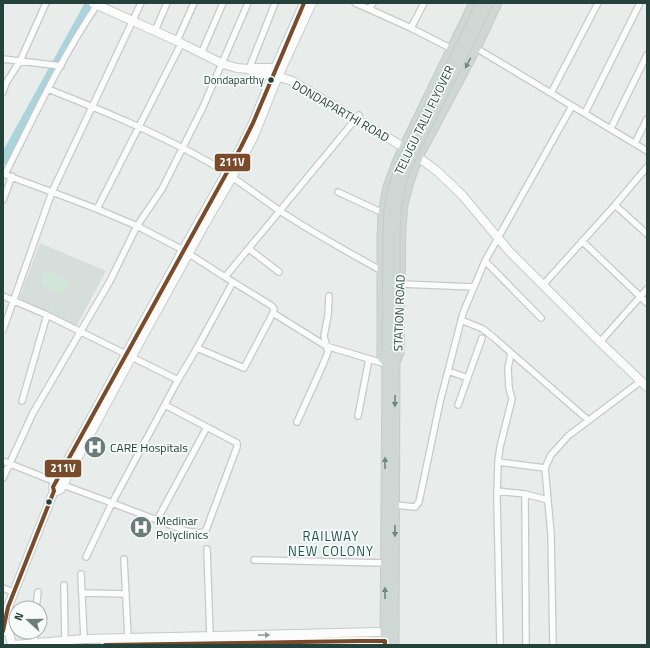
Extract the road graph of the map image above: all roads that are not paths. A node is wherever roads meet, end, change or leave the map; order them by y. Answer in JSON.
{"nodes":[{"id":1,"x":46,"y":3,"type":"edge"},
{"id":2,"x":141,"y":3,"type":"edge"},
{"id":3,"x":167,"y":3,"type":"edge"},
{"id":4,"x":194,"y":3,"type":"edge"},
{"id":5,"x":223,"y":3,"type":"edge"},
{"id":6,"x":248,"y":3,"type":"edge"},
{"id":7,"x":275,"y":3,"type":"edge"},
{"id":8,"x":304,"y":3,"type":"edge"},
{"id":9,"x":312,"y":3,"type":"edge"},
{"id":10,"x":355,"y":3,"type":"edge"},
{"id":11,"x":373,"y":3,"type":"edge"},
{"id":12,"x":424,"y":3,"type":"edge"},
{"id":13,"x":474,"y":3,"type":"edge"},
{"id":14,"x":481,"y":3,"type":"edge"},
{"id":15,"x":488,"y":3,"type":"edge"},
{"id":16,"x":497,"y":3,"type":"edge"},
{"id":17,"x":598,"y":3,"type":"edge"},
{"id":18,"x":640,"y":3,"type":"edge"},
{"id":19,"x":98,"y":5,"type":"edge"},
{"id":20,"x":369,"y":9,"type":"junction"},
{"id":21,"x":133,"y":21,"type":"junction"},
{"id":22,"x":411,"y":28,"type":"junction"},
{"id":23,"x":155,"y":31,"type":"junction"},
{"id":24,"x":179,"y":42,"type":"junction"},
{"id":25,"x":476,"y":48,"type":"junction"},
{"id":26,"x":452,"y":49,"type":"junction"},
{"id":27,"x":201,"y":54,"type":"junction"},
{"id":28,"x":647,"y":55,"type":"edge"},
{"id":29,"x":3,"y":59,"type":"edge"},
{"id":30,"x":20,"y":61,"type":"junction"},
{"id":31,"x":223,"y":64,"type":"junction"},
{"id":32,"x":57,"y":65,"type":"junction"},
{"id":33,"x":249,"y":69,"type":"junction"},
{"id":34,"x":276,"y":73,"type":"junction"},
{"id":35,"x":48,"y":88,"type":"junction"},
{"id":36,"x":3,"y":92,"type":"edge"},
{"id":37,"x":551,"y":93,"type":"junction"},
{"id":38,"x":92,"y":106,"type":"junction"},
{"id":39,"x":572,"y":106,"type":"junction"},
{"id":40,"x":584,"y":113,"type":"junction"},
{"id":41,"x":358,"y":117,"type":"junction"},
{"id":42,"x":647,"y":119,"type":"edge"},
{"id":43,"x":139,"y":126,"type":"junction"},
{"id":44,"x":611,"y":128,"type":"junction"},
{"id":45,"x":635,"y":143,"type":"junction"},
{"id":46,"x":404,"y":146,"type":"junction"},
{"id":47,"x":183,"y":148,"type":"junction"},
{"id":48,"x":647,"y":151,"type":"edge"},
{"id":49,"x":418,"y":157,"type":"junction"},
{"id":50,"x":647,"y":167,"type":"edge"},
{"id":51,"x":4,"y":174,"type":"edge"},
{"id":52,"x":230,"y":174,"type":"junction"},
{"id":53,"x":12,"y":176,"type":"junction"},
{"id":54,"x":52,"y":192,"type":"junction"},
{"id":55,"x":338,"y":192,"type":"dead end"},
{"id":56,"x":3,"y":200,"type":"edge"},
{"id":57,"x":616,"y":205,"type":"junction"},
{"id":58,"x":97,"y":209,"type":"junction"},
{"id":59,"x":280,"y":210,"type":"junction"},
{"id":60,"x":384,"y":212,"type":"junction"},
{"id":61,"x":137,"y":226,"type":"junction"},
{"id":62,"x":647,"y":234,"type":"edge"},
{"id":63,"x":498,"y":238,"type":"junction"},
{"id":64,"x":582,"y":242,"type":"junction"},
{"id":65,"x":248,"y":249,"type":"junction"},
{"id":66,"x":186,"y":252,"type":"junction"},
{"id":67,"x":485,"y":261,"type":"junction"},
{"id":68,"x":382,"y":271,"type":"junction"},
{"id":69,"x":279,"y":272,"type":"dead end"},
{"id":70,"x":225,"y":277,"type":"junction"},
{"id":71,"x":233,"y":282,"type":"junction"},
{"id":72,"x":401,"y":284,"type":"junction"},
{"id":73,"x":543,"y":285,"type":"junction"},
{"id":74,"x":474,"y":287,"type":"junction"},
{"id":75,"x":647,"y":289,"type":"edge"},
{"id":76,"x":3,"y":296,"type":"edge"},
{"id":77,"x":329,"y":296,"type":"dead end"},
{"id":78,"x":640,"y":296,"type":"junction"},
{"id":79,"x":14,"y":300,"type":"junction"},
{"id":80,"x":647,"y":303,"type":"edge"},
{"id":81,"x":273,"y":313,"type":"junction"},
{"id":82,"x":47,"y":315,"type":"junction"},
{"id":83,"x":542,"y":318,"type":"dead end"},
{"id":84,"x":461,"y":320,"type":"junction"},
{"id":85,"x":3,"y":330,"type":"edge"},
{"id":86,"x":80,"y":332,"type":"junction"},
{"id":87,"x":482,"y":338,"type":"dead end"},
{"id":88,"x":600,"y":342,"type":"junction"},
{"id":89,"x":326,"y":346,"type":"junction"},
{"id":90,"x":198,"y":348,"type":"junction"},
{"id":91,"x":391,"y":349,"type":"junction"},
{"id":92,"x":511,"y":353,"type":"junction"},
{"id":93,"x":128,"y":356,"type":"junction"},
{"id":94,"x":369,"y":359,"type":"junction"},
{"id":95,"x":391,"y":363,"type":"junction"},
{"id":96,"x":448,"y":371,"type":"junction"},
{"id":97,"x":468,"y":378,"type":"junction"},
{"id":98,"x":178,"y":380,"type":"junction"},
{"id":99,"x":644,"y":384,"type":"edge"},
{"id":100,"x":22,"y":401,"type":"dead end"},
{"id":101,"x":165,"y":405,"type":"junction"},
{"id":102,"x":458,"y":405,"type":"dead end"},
{"id":103,"x":358,"y":416,"type":"dead end"},
{"id":104,"x":588,"y":420,"type":"junction"},
{"id":105,"x":297,"y":422,"type":"dead end"},
{"id":106,"x":207,"y":427,"type":"junction"},
{"id":107,"x":6,"y":462,"type":"edge"},
{"id":108,"x":498,"y":462,"type":"junction"},
{"id":109,"x":545,"y":468,"type":"junction"},
{"id":110,"x":3,"y":478,"type":"edge"},
{"id":111,"x":59,"y":483,"type":"junction"},
{"id":112,"x":497,"y":491,"type":"junction"},
{"id":113,"x":525,"y":494,"type":"junction"},
{"id":114,"x":548,"y":500,"type":"junction"},
{"id":115,"x":112,"y":502,"type":"junction"},
{"id":116,"x":395,"y":505,"type":"junction"},
{"id":117,"x":157,"y":520,"type":"junction"},
{"id":118,"x":207,"y":549,"type":"dead end"},
{"id":119,"x":86,"y":557,"type":"dead end"},
{"id":120,"x":124,"y":559,"type":"dead end"},
{"id":121,"x":254,"y":560,"type":"dead end"},
{"id":122,"x":385,"y":563,"type":"junction"},
{"id":123,"x":81,"y":574,"type":"dead end"},
{"id":124,"x":64,"y":585,"type":"dead end"},
{"id":125,"x":3,"y":588,"type":"edge"},
{"id":126,"x":13,"y":592,"type":"junction"},
{"id":127,"x":38,"y":592,"type":"dead end"},
{"id":128,"x":83,"y":593,"type":"junction"},
{"id":129,"x":126,"y":594,"type":"junction"},
{"id":130,"x":37,"y":600,"type":"edge"},
{"id":131,"x":4,"y":627,"type":"edge"},
{"id":132,"x":210,"y":636,"type":"junction"},
{"id":133,"x":128,"y":637,"type":"junction"},
{"id":134,"x":84,"y":639,"type":"junction"},
{"id":135,"x":34,"y":640,"type":"edge"},
{"id":136,"x":389,"y":640,"type":"edge"},
{"id":137,"x":61,"y":641,"type":"junction"},
{"id":138,"x":34,"y":643,"type":"junction"},
{"id":139,"x":3,"y":645,"type":"edge"},
{"id":140,"x":13,"y":645,"type":"edge"},
{"id":141,"x":104,"y":645,"type":"edge"},
{"id":142,"x":500,"y":645,"type":"edge"},
{"id":143,"x":526,"y":645,"type":"edge"},
{"id":144,"x":553,"y":645,"type":"edge"}],
"edges":[{"from":1,"to":30,"type":"street"},
{"from":2,"to":21,"type":"street"},
{"from":3,"to":23,"type":"street"},
{"from":4,"to":24,"type":"street"},
{"from":5,"to":27,"type":"street"},
{"from":6,"to":31,"type":"street"},
{"from":7,"to":33,"type":"street"},
{"from":8,"to":34,"type":"main road"},
{"from":9,"to":34,"type":"main road"},
{"from":10,"to":20,"type":"street"},
{"from":11,"to":20,"type":"street"},
{"from":12,"to":22,"type":"street"},
{"from":13,"to":26,"type":"main road"},
{"from":14,"to":91,"type":"main road","name":"TELUGU TALLI FLYOVER","bridge":true},
{"from":15,"to":91,"type":"main road","name":"TELUGU TALLI FLYOVER","bridge":true},
{"from":16,"to":25,"type":"main road","name":"STATION ROAD"},
{"from":17,"to":37,"type":"street"},
{"from":18,"to":40,"type":"street"},
{"from":19,"to":21,"type":"main road","name":"DONDAPARTHI ROAD"},
{"from":19,"to":32,"type":"street"},
{"from":20,"to":22,"type":"street"},
{"from":21,"to":23,"type":"main road","name":"DONDAPARTHI ROAD"},
{"from":21,"to":38,"type":"street"},
{"from":22,"to":26,"type":"street"},
{"from":23,"to":24,"type":"main road","name":"DONDAPARTHI ROAD"},
{"from":24,"to":27,"type":"main road","name":"DONDAPARTHI ROAD"},
{"from":24,"to":43,"type":"street"},
{"from":25,"to":37,"type":"street"},
{"from":25,"to":49,"type":"main road","name":"STATION ROAD","one_way":true},
{"from":26,"to":46,"type":"main road"},
{"from":27,"to":31,"type":"main road","name":"DONDAPARTHI ROAD"},
{"from":28,"to":44,"type":"street"},
{"from":29,"to":30,"type":"street"},
{"from":30,"to":32,"type":"street"},
{"from":30,"to":36,"type":"street"},
{"from":31,"to":33,"type":"main road","name":"DONDAPARTHI ROAD"},
{"from":31,"to":47,"type":"street"},
{"from":32,"to":35,"type":"street"},
{"from":33,"to":34,"type":"main road","name":"DONDAPARTHI ROAD"},
{"from":34,"to":41,"type":"main road","name":"DONDAPARTHI ROAD"},
{"from":34,"to":52,"type":"main road"},
{"from":35,"to":38,"type":"street"},
{"from":35,"to":51,"type":"street"},
{"from":37,"to":39,"type":"street"},
{"from":38,"to":43,"type":"street"},
{"from":38,"to":54,"type":"street"},
{"from":39,"to":40,"type":"street"},
{"from":39,"to":63,"type":"street"},
{"from":40,"to":44,"type":"street"},
{"from":41,"to":46,"type":"main road","name":"DONDAPARTHI ROAD"},
{"from":41,"to":59,"type":"street"},
{"from":42,"to":45,"type":"street"},
{"from":43,"to":47,"type":"street"},
{"from":43,"to":58,"type":"street"},
{"from":44,"to":45,"type":"street"},
{"from":45,"to":48,"type":"street"},
{"from":46,"to":60,"type":"main road"},
{"from":47,"to":52,"type":"street"},
{"from":47,"to":61,"type":"street"},
{"from":49,"to":63,"type":"main road"},
{"from":49,"to":72,"type":"main road","name":"STATION ROAD"},
{"from":50,"to":57,"type":"street"},
{"from":51,"to":53,"type":"street"},
{"from":52,"to":59,"type":"street"},
{"from":52,"to":66,"type":"main road"},
{"from":53,"to":54,"type":"street"},
{"from":53,"to":56,"type":"street"},
{"from":54,"to":58,"type":"street"},
{"from":54,"to":79,"type":"street"},
{"from":55,"to":60,"type":"street"},
{"from":57,"to":62,"type":"street"},
{"from":57,"to":64,"type":"street"},
{"from":58,"to":61,"type":"street"},
{"from":59,"to":65,"type":"street"},
{"from":59,"to":68,"type":"street"},
{"from":60,"to":68,"type":"main road"},
{"from":61,"to":66,"type":"street"},
{"from":61,"to":86,"type":"street"},
{"from":63,"to":67,"type":"street"},
{"from":63,"to":73,"type":"main road"},
{"from":64,"to":73,"type":"street"},
{"from":64,"to":78,"type":"street"},
{"from":65,"to":69,"type":"street"},
{"from":65,"to":70,"type":"street"},
{"from":66,"to":70,"type":"street"},
{"from":66,"to":93,"type":"main road"},
{"from":67,"to":74,"type":"street"},
{"from":67,"to":83,"type":"street"},
{"from":68,"to":95,"type":"main road"},
{"from":70,"to":71,"type":"street"},
{"from":71,"to":81,"type":"street"},
{"from":71,"to":90,"type":"street"},
{"from":72,"to":74,"type":"street"},
{"from":72,"to":95,"type":"main road","name":"STATION ROAD"},
{"from":73,"to":88,"type":"main road"},
{"from":74,"to":84,"type":"street"},
{"from":75,"to":78,"type":"street"},
{"from":76,"to":79,"type":"street"},
{"from":77,"to":89,"type":"street"},
{"from":78,"to":80,"type":"street"},
{"from":78,"to":88,"type":"street"},
{"from":79,"to":82,"type":"street"},
{"from":79,"to":85,"type":"street"},
{"from":81,"to":89,"type":"street"},
{"from":81,"to":90,"type":"street"},
{"from":82,"to":86,"type":"street"},
{"from":82,"to":100,"type":"street"},
{"from":84,"to":92,"type":"street"},
{"from":84,"to":96,"type":"street"},
{"from":86,"to":93,"type":"street"},
{"from":86,"to":107,"type":"street"},
{"from":87,"to":97,"type":"street"},
{"from":88,"to":99,"type":"main road"},
{"from":89,"to":94,"type":"street"},
{"from":89,"to":105,"type":"street"},
{"from":90,"to":98,"type":"street"},
{"from":91,"to":95,"type":"main road","name":"TELUGU TALLI FLYOVER"},
{"from":92,"to":104,"type":"street"},
{"from":92,"to":108,"type":"street"},
{"from":93,"to":98,"type":"street"},
{"from":93,"to":111,"type":"main road"},
{"from":94,"to":95,"type":"street"},
{"from":94,"to":103,"type":"street"},
{"from":95,"to":116,"type":"main road","name":"STATION ROAD","one_way":true},
{"from":122,"to":95,"type":"main road","name":"STATION ROAD","one_way":true},
{"from":96,"to":97,"type":"street"},
{"from":96,"to":116,"type":"street"},
{"from":97,"to":102,"type":"street"},
{"from":98,"to":101,"type":"street"},
{"from":99,"to":104,"type":"street"},
{"from":101,"to":106,"type":"street"},
{"from":101,"to":115,"type":"street"},
{"from":104,"to":109,"type":"street"},
{"from":106,"to":117,"type":"street"},
{"from":106,"to":117,"type":"street"},
{"from":107,"to":110,"type":"street"},
{"from":107,"to":111,"type":"street"},
{"from":108,"to":109,"type":"street"},
{"from":108,"to":112,"type":"street"},
{"from":109,"to":114,"type":"street"},
{"from":111,"to":115,"type":"street"},
{"from":111,"to":126,"type":"main road"},
{"from":112,"to":113,"type":"street"},
{"from":112,"to":142,"type":"street"},
{"from":113,"to":114,"type":"street"},
{"from":113,"to":143,"type":"street"},
{"from":114,"to":144,"type":"street"},
{"from":115,"to":117,"type":"street"},
{"from":115,"to":119,"type":"street"},
{"from":116,"to":136,"type":"main road","name":"STATION ROAD","one_way":true},
{"from":118,"to":132,"type":"street"},
{"from":120,"to":129,"type":"street"},
{"from":121,"to":122,"type":"street"},
{"from":136,"to":122,"type":"main road","name":"STATION ROAD","one_way":true},
{"from":123,"to":128,"type":"street"},
{"from":124,"to":137,"type":"street"},
{"from":125,"to":126,"type":"street"},
{"from":126,"to":131,"type":"main road"},
{"from":127,"to":130,"type":"street"},
{"from":128,"to":129,"type":"street"},
{"from":128,"to":134,"type":"street"},
{"from":129,"to":133,"type":"street"},
{"from":131,"to":140,"type":"main road"},
{"from":132,"to":133,"type":"main road"},
{"from":132,"to":136,"type":"main road","one_way":true},
{"from":133,"to":134,"type":"main road"},
{"from":134,"to":137,"type":"main road"},
{"from":135,"to":138,"type":"street"},
{"from":136,"to":141,"type":"main road"},
{"from":137,"to":138,"type":"main road"},
{"from":138,"to":140,"type":"main road"},
{"from":139,"to":140,"type":"main road"}]}
